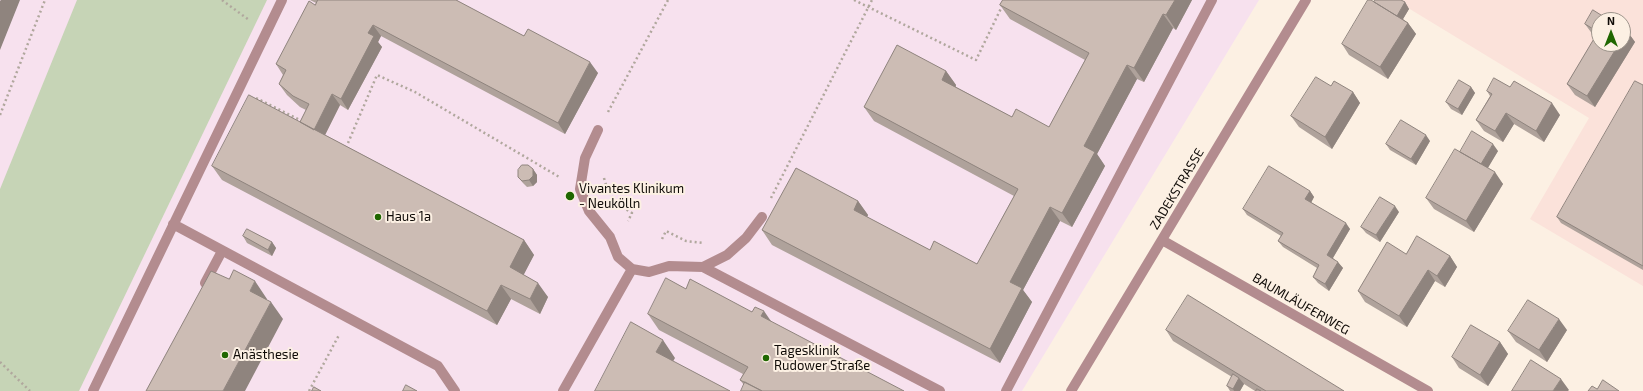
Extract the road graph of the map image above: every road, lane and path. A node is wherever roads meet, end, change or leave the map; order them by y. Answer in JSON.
{"nodes":[{"id":1,"x":46,"y":0,"type":"edge"},
{"id":2,"x":222,"y":0,"type":"edge"},
{"id":3,"x":282,"y":0,"type":"edge"},
{"id":4,"x":668,"y":0,"type":"edge"},
{"id":5,"x":854,"y":0,"type":"edge"},
{"id":6,"x":872,"y":0,"type":"edge"},
{"id":7,"x":1005,"y":0,"type":"edge"},
{"id":8,"x":1212,"y":0,"type":"edge"},
{"id":9,"x":1306,"y":0,"type":"edge"},
{"id":10,"x":868,"y":7,"type":"junction"},
{"id":11,"x":266,"y":33,"type":"junction"},
{"id":12,"x":238,"y":90,"type":"junction"},
{"id":13,"x":0,"y":115,"type":"edge"},
{"id":14,"x":305,"y":122,"type":"edge"},
{"id":15,"x":598,"y":130,"type":"joint"},
{"id":16,"x":348,"y":143,"type":"dead end"},
{"id":17,"x":603,"y":175,"type":"dead end"},
{"id":18,"x":580,"y":189,"type":"junction"},
{"id":19,"x":762,"y":217,"type":"joint"},
{"id":20,"x":628,"y":222,"type":"dead end"},
{"id":21,"x":173,"y":224,"type":"junction"},
{"id":22,"x":662,"y":239,"type":"dead end"},
{"id":23,"x":1162,"y":240,"type":"junction"},
{"id":24,"x":709,"y":241,"type":"dead end"},
{"id":25,"x":222,"y":251,"type":"junction"},
{"id":26,"x":703,"y":267,"type":"junction"},
{"id":27,"x":632,"y":269,"type":"junction"},
{"id":28,"x":200,"y":293,"type":"edge"},
{"id":29,"x":347,"y":319,"type":"junction"},
{"id":30,"x":0,"y":362,"type":"edge"},
{"id":31,"x":30,"y":391,"type":"edge"},
{"id":32,"x":93,"y":391,"type":"edge"},
{"id":33,"x":309,"y":391,"type":"edge"},
{"id":34,"x":456,"y":391,"type":"edge"},
{"id":35,"x":563,"y":391,"type":"edge"},
{"id":36,"x":940,"y":391,"type":"edge"},
{"id":37,"x":1006,"y":391,"type":"edge"},
{"id":38,"x":1071,"y":391,"type":"edge"},
{"id":39,"x":1428,"y":391,"type":"edge"}],
"edges":[{"from":1,"to":13,"type":"path"},
{"from":2,"to":11,"type":"path"},
{"from":3,"to":11,"type":"street"},
{"from":4,"to":15,"type":"path"},
{"from":5,"to":10,"type":"path"},
{"from":6,"to":10,"type":"path"},
{"from":7,"to":10,"type":"path"},
{"from":8,"to":37,"type":"street"},
{"from":9,"to":23,"type":"street","name":"ZADEKSTRASSE"},
{"from":10,"to":19,"type":"path"},
{"from":11,"to":12,"type":"street"},
{"from":12,"to":14,"type":"path"},
{"from":12,"to":21,"type":"street"},
{"from":15,"to":18,"type":"street"},
{"from":16,"to":18,"type":"path"},
{"from":17,"to":20,"type":"path"},
{"from":18,"to":27,"type":"street"},
{"from":19,"to":26,"type":"street"},
{"from":21,"to":25,"type":"street"},
{"from":21,"to":32,"type":"street"},
{"from":22,"to":24,"type":"path"},
{"from":23,"to":38,"type":"street","name":"ZADEKSTRASSE"},
{"from":23,"to":39,"type":"street","name":"BAUMLÄUFERWEG"},
{"from":25,"to":28,"type":"street"},
{"from":25,"to":29,"type":"street"},
{"from":26,"to":27,"type":"street"},
{"from":26,"to":36,"type":"street"},
{"from":27,"to":35,"type":"street"},
{"from":29,"to":33,"type":"path"},
{"from":29,"to":34,"type":"street"},
{"from":30,"to":31,"type":"path"}]}
